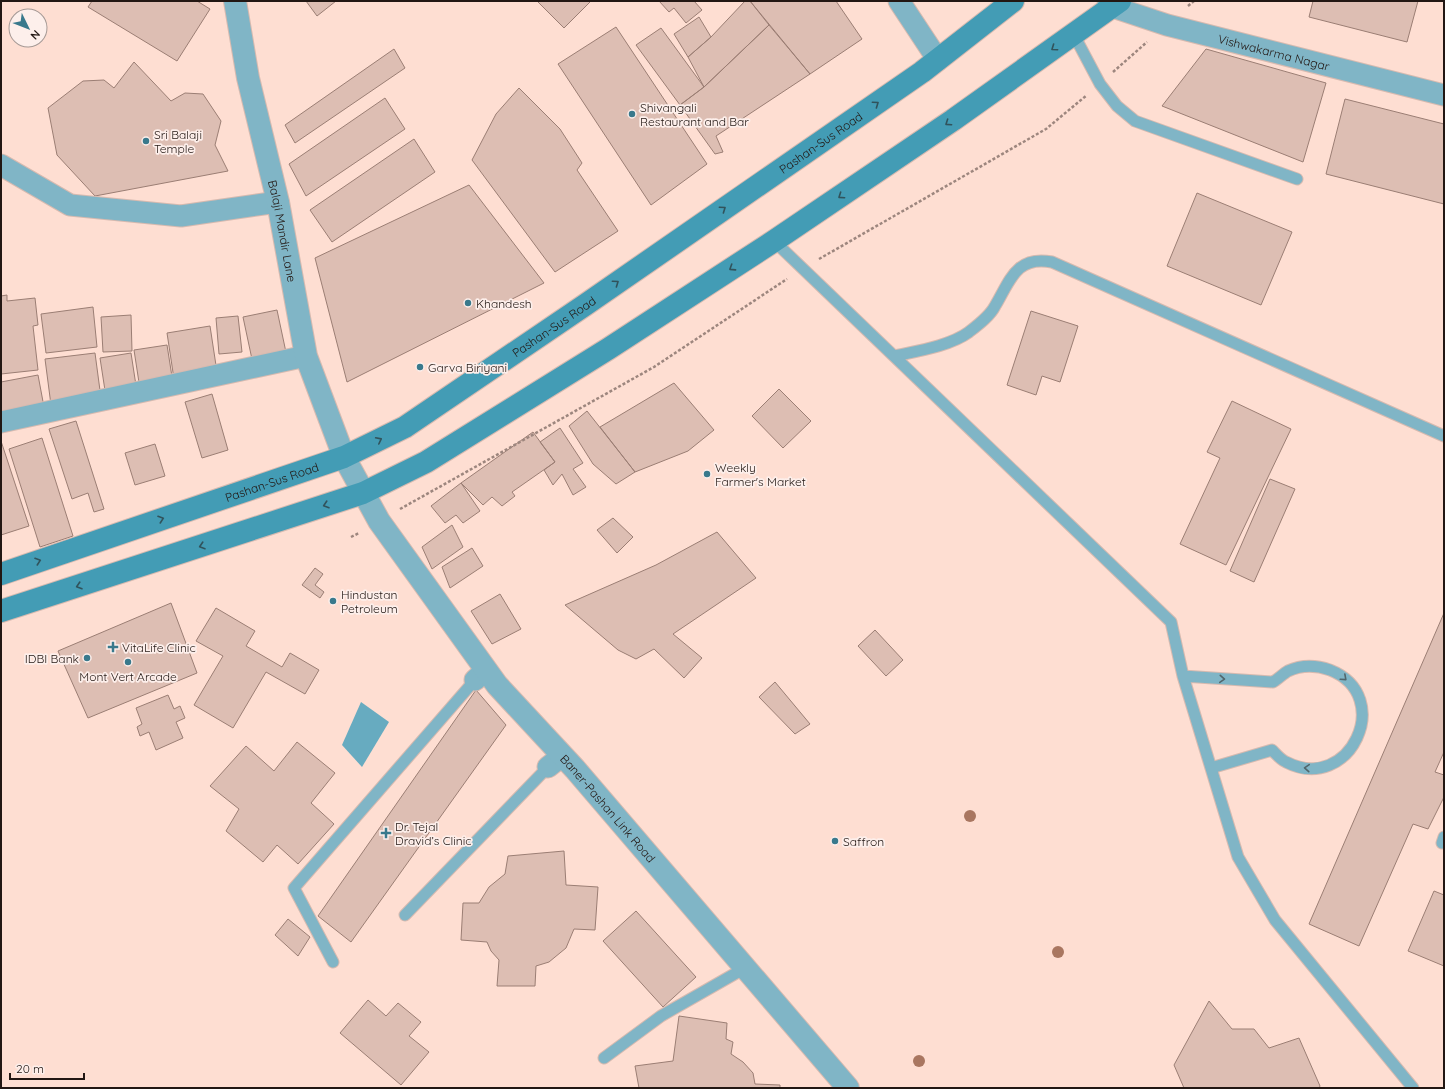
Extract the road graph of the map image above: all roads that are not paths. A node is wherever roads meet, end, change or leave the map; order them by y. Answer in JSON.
{"nodes":[{"id":1,"x":235,"y":1,"type":"edge"},
{"id":2,"x":899,"y":1,"type":"edge"},
{"id":3,"x":1013,"y":1,"type":"edge"},
{"id":4,"x":1113,"y":3,"type":"edge"},
{"id":5,"x":1074,"y":35,"type":"junction"},
{"id":6,"x":938,"y":60,"type":"junction"},
{"id":7,"x":1444,"y":96,"type":"edge"},
{"id":8,"x":1,"y":165,"type":"edge"},
{"id":9,"x":1297,"y":179,"type":"dead end"},
{"id":10,"x":278,"y":202,"type":"junction"},
{"id":11,"x":774,"y":241,"type":"junction"},
{"id":12,"x":306,"y":356,"type":"junction"},
{"id":13,"x":894,"y":356,"type":"junction"},
{"id":14,"x":1,"y":422,"type":"edge"},
{"id":15,"x":1444,"y":436,"type":"edge"},
{"id":16,"x":344,"y":457,"type":"junction"},
{"id":17,"x":363,"y":493,"type":"junction"},
{"id":18,"x":1,"y":574,"type":"edge"},
{"id":19,"x":1,"y":611,"type":"edge"},
{"id":20,"x":480,"y":675,"type":"junction"},
{"id":21,"x":1183,"y":676,"type":"junction"},
{"id":22,"x":555,"y":762,"type":"junction"},
{"id":23,"x":1211,"y":768,"type":"junction"},
{"id":24,"x":1444,"y":837,"type":"edge"},
{"id":25,"x":1444,"y":843,"type":"edge"},
{"id":26,"x":405,"y":915,"type":"dead end"},
{"id":27,"x":333,"y":962,"type":"dead end"},
{"id":28,"x":745,"y":968,"type":"junction"},
{"id":29,"x":604,"y":1058,"type":"dead end"},
{"id":30,"x":848,"y":1088,"type":"edge"},
{"id":31,"x":1413,"y":1088,"type":"edge"}],
"edges":[{"from":1,"to":10,"type":"street","name":"Balaji Mandir Lane"},
{"from":2,"to":6,"type":"street"},
{"from":3,"to":6,"type":"main road","name":"Pashan-Sus Road"},
{"from":4,"to":5,"type":"main road"},
{"from":4,"to":7,"type":"street","name":"Vishwakarma Nagar"},
{"from":5,"to":9,"type":"lane"},
{"from":5,"to":11,"type":"main road","one_way":true},
{"from":16,"to":6,"type":"main road","name":"Pashan-Sus Road","one_way":true},
{"from":8,"to":10,"type":"street"},
{"from":10,"to":12,"type":"street","name":"Balaji Mandir Lane"},
{"from":11,"to":13,"type":"lane"},
{"from":11,"to":17,"type":"main road","one_way":true},
{"from":12,"to":14,"type":"street"},
{"from":12,"to":16,"type":"street","name":"Balaji Mandir Lane"},
{"from":13,"to":15,"type":"lane"},
{"from":13,"to":21,"type":"lane"},
{"from":16,"to":17,"type":"street","name":"Balaji Mandir Lane"},
{"from":18,"to":16,"type":"main road","name":"Pashan-Sus Road","one_way":true},
{"from":17,"to":19,"type":"main road","one_way":true},
{"from":17,"to":20,"type":"street","name":"Baner-Pashan Link Road"},
{"from":20,"to":22,"type":"street","name":"Baner-Pashan Link Road"},
{"from":20,"to":27,"type":"lane"},
{"from":21,"to":23,"type":"lane"},
{"from":21,"to":23,"type":"lane","one_way":true},
{"from":22,"to":26,"type":"lane"},
{"from":22,"to":28,"type":"street","name":"Baner-Pashan Link Road"},
{"from":23,"to":31,"type":"lane"},
{"from":24,"to":25,"type":"lane"},
{"from":28,"to":29,"type":"lane"},
{"from":28,"to":30,"type":"street","name":"Baner-Pashan Link Road"}]}
